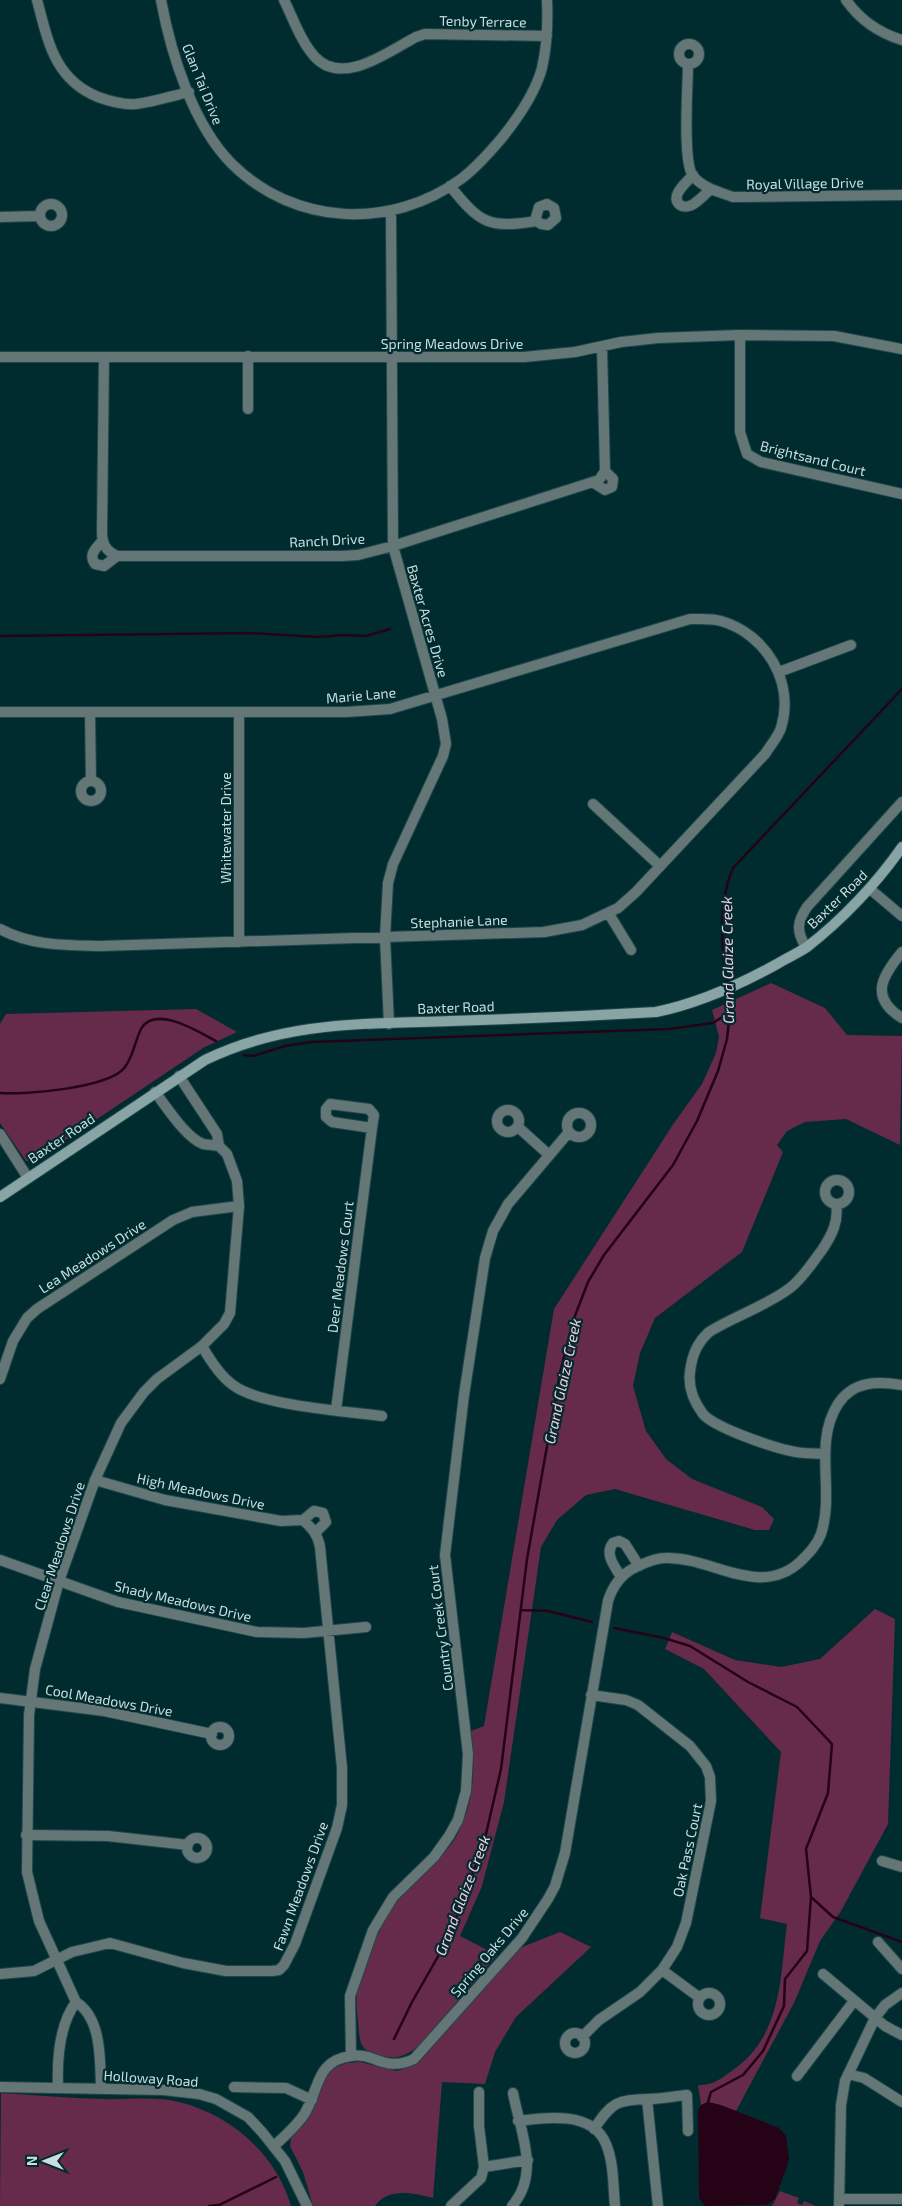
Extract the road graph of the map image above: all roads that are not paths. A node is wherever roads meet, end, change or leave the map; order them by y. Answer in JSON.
{"nodes":[{"id":1,"x":37,"y":0,"type":"edge"},
{"id":2,"x":162,"y":0,"type":"edge"},
{"id":3,"x":284,"y":0,"type":"edge"},
{"id":4,"x":548,"y":0,"type":"edge"},
{"id":5,"x":846,"y":0,"type":"edge"},
{"id":6,"x":547,"y":36,"type":"junction"},
{"id":7,"x":902,"y":40,"type":"edge"},
{"id":8,"x":688,"y":64,"type":"dead end"},
{"id":9,"x":189,"y":92,"type":"junction"},
{"id":10,"x":693,"y":175,"type":"junction"},
{"id":11,"x":450,"y":186,"type":"junction"},
{"id":12,"x":710,"y":190,"type":"junction"},
{"id":13,"x":902,"y":195,"type":"edge"},
{"id":14,"x":391,"y":212,"type":"junction"},
{"id":15,"x":40,"y":216,"type":"dead end"},
{"id":16,"x":0,"y":217,"type":"edge"},
{"id":17,"x":538,"y":221,"type":"dead end"},
{"id":18,"x":740,"y":335,"type":"junction"},
{"id":19,"x":602,"y":347,"type":"junction"},
{"id":20,"x":902,"y":349,"type":"edge"},
{"id":21,"x":248,"y":356,"type":"junction"},
{"id":22,"x":0,"y":357,"type":"edge"},
{"id":23,"x":104,"y":357,"type":"junction"},
{"id":24,"x":392,"y":357,"type":"junction"},
{"id":25,"x":248,"y":409,"type":"dead end"},
{"id":26,"x":902,"y":494,"type":"edge"},
{"id":27,"x":102,"y":541,"type":"junction"},
{"id":28,"x":393,"y":546,"type":"junction"},
{"id":29,"x":117,"y":556,"type":"junction"},
{"id":30,"x":851,"y":644,"type":"dead end"},
{"id":31,"x":779,"y":672,"type":"junction"},
{"id":32,"x":436,"y":696,"type":"junction"},
{"id":33,"x":0,"y":712,"type":"edge"},
{"id":34,"x":90,"y":712,"type":"junction"},
{"id":35,"x":239,"y":713,"type":"junction"},
{"id":36,"x":91,"y":781,"type":"dead end"},
{"id":37,"x":902,"y":802,"type":"edge"},
{"id":38,"x":593,"y":804,"type":"dead end"},
{"id":39,"x":902,"y":847,"type":"edge"},
{"id":40,"x":660,"y":866,"type":"junction"},
{"id":41,"x":870,"y":889,"type":"junction"},
{"id":42,"x":609,"y":914,"type":"junction"},
{"id":43,"x":902,"y":916,"type":"edge"},
{"id":44,"x":0,"y":929,"type":"edge"},
{"id":45,"x":385,"y":937,"type":"junction"},
{"id":46,"x":238,"y":942,"type":"junction"},
{"id":47,"x":806,"y":947,"type":"junction"},
{"id":48,"x":631,"y":950,"type":"dead end"},
{"id":49,"x":902,"y":952,"type":"edge"},
{"id":50,"x":902,"y":1018,"type":"edge"},
{"id":51,"x":389,"y":1024,"type":"junction"},
{"id":52,"x":179,"y":1076,"type":"junction"},
{"id":53,"x":155,"y":1092,"type":"junction"},
{"id":54,"x":518,"y":1127,"type":"dead end"},
{"id":55,"x":372,"y":1128,"type":"dead end"},
{"id":56,"x":569,"y":1132,"type":"dead end"},
{"id":57,"x":0,"y":1134,"type":"edge"},
{"id":58,"x":219,"y":1146,"type":"junction"},
{"id":59,"x":548,"y":1154,"type":"junction"},
{"id":60,"x":28,"y":1178,"type":"junction"},
{"id":61,"x":0,"y":1197,"type":"edge"},
{"id":62,"x":836,"y":1204,"type":"dead end"},
{"id":63,"x":239,"y":1206,"type":"junction"},
{"id":64,"x":202,"y":1346,"type":"junction"},
{"id":65,"x":0,"y":1379,"type":"edge"},
{"id":66,"x":902,"y":1385,"type":"edge"},
{"id":67,"x":336,"y":1410,"type":"junction"},
{"id":68,"x":382,"y":1416,"type":"dead end"},
{"id":69,"x":825,"y":1454,"type":"junction"},
{"id":70,"x":95,"y":1480,"type":"junction"},
{"id":71,"x":309,"y":1526,"type":"joint"},
{"id":72,"x":0,"y":1560,"type":"edge"},
{"id":73,"x":638,"y":1566,"type":"junction"},
{"id":74,"x":621,"y":1578,"type":"junction"},
{"id":75,"x":59,"y":1581,"type":"junction"},
{"id":76,"x":366,"y":1627,"type":"dead end"},
{"id":77,"x":328,"y":1631,"type":"junction"},
{"id":78,"x":591,"y":1695,"type":"junction"},
{"id":79,"x":0,"y":1698,"type":"edge"},
{"id":80,"x":30,"y":1700,"type":"junction"},
{"id":81,"x":212,"y":1734,"type":"dead end"},
{"id":82,"x":26,"y":1835,"type":"junction"},
{"id":83,"x":188,"y":1845,"type":"dead end"},
{"id":84,"x":882,"y":1861,"type":"dead end"},
{"id":85,"x":902,"y":1867,"type":"edge"},
{"id":86,"x":878,"y":1942,"type":"dead end"},
{"id":87,"x":57,"y":1959,"type":"junction"},
{"id":88,"x":902,"y":1969,"type":"edge"},
{"id":89,"x":662,"y":1970,"type":"junction"},
{"id":90,"x":0,"y":1974,"type":"edge"},
{"id":91,"x":823,"y":1974,"type":"dead end"},
{"id":92,"x":901,"y":1994,"type":"edge"},
{"id":93,"x":700,"y":1998,"type":"dead end"},
{"id":94,"x":854,"y":2001,"type":"junction"},
{"id":95,"x":76,"y":2002,"type":"junction"},
{"id":96,"x":875,"y":2018,"type":"junction"},
{"id":97,"x":902,"y":2035,"type":"edge"},
{"id":98,"x":582,"y":2037,"type":"dead end"},
{"id":99,"x":351,"y":2056,"type":"junction"},
{"id":100,"x":848,"y":2074,"type":"junction"},
{"id":101,"x":798,"y":2076,"type":"dead end"},
{"id":102,"x":0,"y":2087,"type":"edge"},
{"id":103,"x":58,"y":2087,"type":"junction"},
{"id":104,"x":234,"y":2087,"type":"dead end"},
{"id":105,"x":101,"y":2088,"type":"junction"},
{"id":106,"x":479,"y":2092,"type":"dead end"},
{"id":107,"x":512,"y":2093,"type":"dead end"},
{"id":108,"x":647,"y":2099,"type":"junction"},
{"id":109,"x":312,"y":2100,"type":"junction"},
{"id":110,"x":902,"y":2102,"type":"edge"},
{"id":111,"x":518,"y":2121,"type":"junction"},
{"id":112,"x":594,"y":2129,"type":"junction"},
{"id":113,"x":688,"y":2131,"type":"dead end"},
{"id":114,"x":274,"y":2146,"type":"junction"},
{"id":115,"x":528,"y":2160,"type":"junction"},
{"id":116,"x":484,"y":2167,"type":"junction"},
{"id":117,"x":902,"y":2200,"type":"edge"},
{"id":118,"x":839,"y":2202,"type":"edge"},
{"id":119,"x":515,"y":2205,"type":"edge"},
{"id":120,"x":307,"y":2206,"type":"edge"},
{"id":121,"x":451,"y":2206,"type":"edge"},
{"id":122,"x":615,"y":2206,"type":"edge"},
{"id":123,"x":658,"y":2206,"type":"edge"}],
"edges":[{"from":1,"to":9,"type":"street"},
{"from":2,"to":9,"type":"street","name":"Glan Tai Drive"},
{"from":3,"to":6,"type":"street","name":"Tenby Terrace"},
{"from":4,"to":6,"type":"street","name":"Glan Tai Drive"},
{"from":5,"to":7,"type":"street"},
{"from":6,"to":11,"type":"street","name":"Glan Tai Drive"},
{"from":8,"to":10,"type":"street"},
{"from":9,"to":14,"type":"street","name":"Glan Tai Drive"},
{"from":10,"to":12,"type":"street","name":"Royal Village Drive"},
{"from":10,"to":12,"type":"street"},
{"from":11,"to":14,"type":"street","name":"Glan Tai Drive"},
{"from":11,"to":17,"type":"street"},
{"from":12,"to":13,"type":"street","name":"Royal Village Drive"},
{"from":14,"to":24,"type":"street","name":"Baxter Acres Drive"},
{"from":15,"to":16,"type":"street"},
{"from":18,"to":19,"type":"street","name":"Spring Meadows Drive"},
{"from":18,"to":20,"type":"street","name":"Spring Meadows Drive"},
{"from":18,"to":26,"type":"street","name":"Brightsand Court"},
{"from":19,"to":24,"type":"street","name":"Spring Meadows Drive"},
{"from":19,"to":28,"type":"street","name":"Ranch Drive"},
{"from":21,"to":23,"type":"street","name":"Spring Meadows Drive"},
{"from":21,"to":24,"type":"street","name":"Spring Meadows Drive"},
{"from":21,"to":25,"type":"street"},
{"from":22,"to":23,"type":"street","name":"Spring Meadows Drive"},
{"from":23,"to":27,"type":"street"},
{"from":24,"to":28,"type":"street","name":"Baxter Acres Drive"},
{"from":27,"to":29,"type":"street"},
{"from":27,"to":29,"type":"street"},
{"from":28,"to":29,"type":"street","name":"Ranch Drive"},
{"from":28,"to":32,"type":"street","name":"Baxter Acres Drive"},
{"from":30,"to":31,"type":"street"},
{"from":31,"to":32,"type":"street","name":"Marie Lane"},
{"from":31,"to":40,"type":"street","name":"Stephanie Lane"},
{"from":32,"to":35,"type":"street","name":"Marie Lane"},
{"from":32,"to":45,"type":"street","name":"Baxter Acres Drive"},
{"from":33,"to":34,"type":"street","name":"Marie Lane"},
{"from":34,"to":35,"type":"street","name":"Marie Lane"},
{"from":34,"to":36,"type":"street"},
{"from":35,"to":46,"type":"street","name":"Whitewater Drive"},
{"from":37,"to":47,"type":"street"},
{"from":38,"to":40,"type":"street"},
{"from":39,"to":41,"type":"main road","name":"Baxter Road"},
{"from":40,"to":42,"type":"street","name":"Stephanie Lane"},
{"from":41,"to":43,"type":"street"},
{"from":41,"to":47,"type":"main road","name":"Baxter Road"},
{"from":42,"to":45,"type":"street","name":"Stephanie Lane"},
{"from":42,"to":48,"type":"street"},
{"from":44,"to":46,"type":"street","name":"Stephanie Lane"},
{"from":45,"to":46,"type":"street","name":"Stephanie Lane"},
{"from":45,"to":51,"type":"street","name":"Baxter Acres Drive"},
{"from":47,"to":51,"type":"main road","name":"Baxter Road"},
{"from":49,"to":50,"type":"street"},
{"from":51,"to":52,"type":"main road","name":"Baxter Road"},
{"from":52,"to":53,"type":"main road","name":"Baxter Road"},
{"from":52,"to":58,"type":"street","name":"Clear Meadows Drive"},
{"from":53,"to":58,"type":"street"},
{"from":53,"to":60,"type":"main road","name":"Baxter Road"},
{"from":54,"to":59,"type":"street"},
{"from":55,"to":67,"type":"street","name":"Deer Meadows Court"},
{"from":56,"to":59,"type":"street","name":"Country Creek Court"},
{"from":57,"to":60,"type":"street"},
{"from":58,"to":63,"type":"street","name":"Clear Meadows Drive"},
{"from":59,"to":99,"type":"street","name":"Country Creek Court"},
{"from":60,"to":61,"type":"main road","name":"Baxter Road"},
{"from":62,"to":69,"type":"street"},
{"from":63,"to":64,"type":"street","name":"Clear Meadows Drive"},
{"from":63,"to":65,"type":"street","name":"Lea Meadows Drive"},
{"from":64,"to":67,"type":"street"},
{"from":64,"to":70,"type":"street","name":"Clear Meadows Drive"},
{"from":66,"to":69,"type":"street","name":"Spring Oaks Drive"},
{"from":67,"to":68,"type":"street"},
{"from":69,"to":73,"type":"street","name":"Spring Oaks Drive"},
{"from":70,"to":71,"type":"street","name":"High Meadows Drive"},
{"from":70,"to":75,"type":"street","name":"Clear Meadows Drive"},
{"from":71,"to":77,"type":"street","name":"Fawn Meadows Drive"},
{"from":72,"to":75,"type":"street","name":"Shady Meadows Drive"},
{"from":73,"to":74,"type":"street","name":"Spring Oaks Drive"},
{"from":73,"to":74,"type":"street"},
{"from":74,"to":78,"type":"street","name":"Spring Oaks Drive"},
{"from":75,"to":77,"type":"street","name":"Shady Meadows Drive"},
{"from":75,"to":80,"type":"street","name":"Clear Meadows Drive"},
{"from":76,"to":77,"type":"street","name":"Shady Meadows Drive"},
{"from":77,"to":87,"type":"street","name":"Fawn Meadows Drive"},
{"from":78,"to":89,"type":"street","name":"Oak Pass Court"},
{"from":78,"to":99,"type":"street","name":"Spring Oaks Drive"},
{"from":79,"to":80,"type":"street","name":"Cool Meadows Drive"},
{"from":80,"to":81,"type":"street","name":"Cool Meadows Drive"},
{"from":80,"to":82,"type":"street","name":"Clear Meadows Drive"},
{"from":82,"to":83,"type":"street"},
{"from":82,"to":87,"type":"street","name":"Clear Meadows Drive"},
{"from":84,"to":85,"type":"street"},
{"from":86,"to":88,"type":"street"},
{"from":87,"to":90,"type":"street","name":"Fawn Meadows Drive"},
{"from":87,"to":95,"type":"street","name":"Clear Meadows Drive"},
{"from":89,"to":93,"type":"street"},
{"from":89,"to":98,"type":"street","name":"Oak Pass Court"},
{"from":91,"to":94,"type":"street"},
{"from":92,"to":96,"type":"street"},
{"from":94,"to":96,"type":"street"},
{"from":94,"to":101,"type":"street"},
{"from":95,"to":103,"type":"street"},
{"from":95,"to":105,"type":"street","name":"Clear Meadows Drive"},
{"from":96,"to":97,"type":"street"},
{"from":96,"to":100,"type":"street"},
{"from":99,"to":109,"type":"street"},
{"from":100,"to":110,"type":"street"},
{"from":100,"to":118,"type":"street"},
{"from":102,"to":103,"type":"street","name":"Holloway Road"},
{"from":103,"to":105,"type":"street","name":"Holloway Road"},
{"from":104,"to":109,"type":"street"},
{"from":105,"to":114,"type":"street","name":"Holloway Road"},
{"from":106,"to":116,"type":"street"},
{"from":107,"to":111,"type":"street"},
{"from":108,"to":112,"type":"street"},
{"from":108,"to":113,"type":"street"},
{"from":108,"to":123,"type":"street"},
{"from":109,"to":114,"type":"street"},
{"from":111,"to":112,"type":"street"},
{"from":111,"to":115,"type":"street"},
{"from":112,"to":122,"type":"street"},
{"from":114,"to":120,"type":"street","name":"Holloway Road"},
{"from":115,"to":116,"type":"street"},
{"from":115,"to":119,"type":"street"},
{"from":116,"to":121,"type":"street"},
{"from":117,"to":118,"type":"street"}]}
